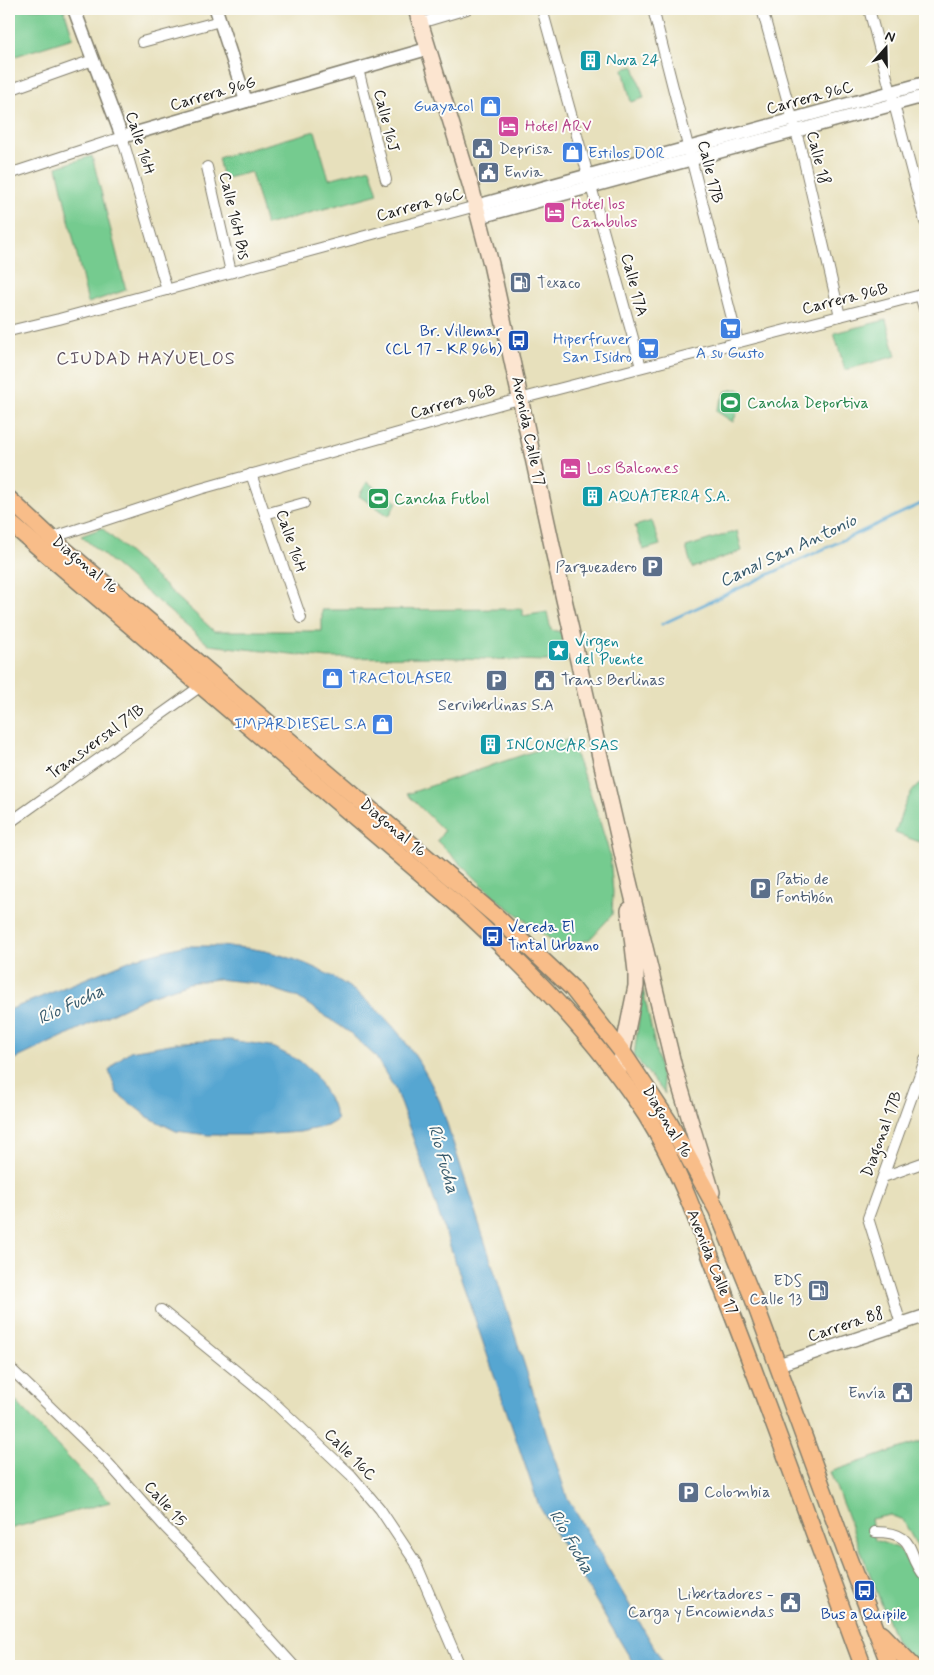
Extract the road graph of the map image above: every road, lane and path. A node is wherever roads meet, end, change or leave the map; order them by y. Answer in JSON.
{"nodes":[{"id":1,"x":74,"y":9,"type":"edge"},
{"id":2,"x":467,"y":9,"type":"edge"},
{"id":3,"x":542,"y":9,"type":"edge"},
{"id":4,"x":653,"y":9,"type":"edge"},
{"id":5,"x":762,"y":9,"type":"edge"},
{"id":6,"x":869,"y":9,"type":"edge"},
{"id":7,"x":218,"y":15,"type":"edge"},
{"id":8,"x":418,"y":16,"type":"edge"},
{"id":9,"x":142,"y":42,"type":"dead end"},
{"id":10,"x":428,"y":49,"type":"junction"},
{"id":11,"x":93,"y":60,"type":"junction"},
{"id":12,"x":358,"y":69,"type":"junction"},
{"id":13,"x":925,"y":83,"type":"edge"},
{"id":14,"x":9,"y":90,"type":"edge"},
{"id":15,"x":925,"y":96,"type":"edge"},
{"id":16,"x":893,"y":98,"type":"junction"},
{"id":17,"x":246,"y":101,"type":"junction"},
{"id":18,"x":795,"y":125,"type":"junction"},
{"id":19,"x":122,"y":137,"type":"junction"},
{"id":20,"x":690,"y":154,"type":"junction"},
{"id":21,"x":207,"y":167,"type":"dead end"},
{"id":22,"x":9,"y":174,"type":"edge"},
{"id":23,"x":386,"y":180,"type":"dead end"},
{"id":24,"x":590,"y":181,"type":"junction"},
{"id":25,"x":478,"y":212,"type":"junction"},
{"id":26,"x":925,"y":222,"type":"edge"},
{"id":27,"x":231,"y":272,"type":"junction"},
{"id":28,"x":167,"y":290,"type":"junction"},
{"id":29,"x":923,"y":295,"type":"edge"},
{"id":30,"x":925,"y":312,"type":"edge"},
{"id":31,"x":840,"y":316,"type":"junction"},
{"id":32,"x":9,"y":331,"type":"edge"},
{"id":33,"x":738,"y":342,"type":"junction"},
{"id":34,"x":641,"y":368,"type":"junction"},
{"id":35,"x":520,"y":399,"type":"junction"},
{"id":36,"x":251,"y":474,"type":"junction"},
{"id":37,"x":9,"y":499,"type":"edge"},
{"id":38,"x":304,"y":503,"type":"dead end"},
{"id":39,"x":265,"y":514,"type":"junction"},
{"id":40,"x":9,"y":522,"type":"edge"},
{"id":41,"x":51,"y":538,"type":"junction"},
{"id":42,"x":301,"y":618,"type":"dead end"},
{"id":43,"x":201,"y":686,"type":"junction"},
{"id":44,"x":9,"y":823,"type":"edge"},
{"id":45,"x":623,"y":857,"type":"junction"},
{"id":46,"x":623,"y":1053,"type":"junction"},
{"id":47,"x":925,"y":1060,"type":"edge"},
{"id":48,"x":618,"y":1076,"type":"junction"},
{"id":49,"x":925,"y":1162,"type":"edge"},
{"id":50,"x":883,"y":1177,"type":"junction"},
{"id":51,"x":717,"y":1210,"type":"junction"},
{"id":52,"x":161,"y":1310,"type":"dead end"},
{"id":53,"x":925,"y":1316,"type":"edge"},
{"id":54,"x":901,"y":1324,"type":"junction"},
{"id":55,"x":777,"y":1365,"type":"junction"},
{"id":56,"x":9,"y":1367,"type":"edge"},
{"id":57,"x":875,"y":1532,"type":"dead end"},
{"id":58,"x":925,"y":1576,"type":"edge"},
{"id":59,"x":874,"y":1625,"type":"junction"},
{"id":60,"x":294,"y":1666,"type":"edge"},
{"id":61,"x":460,"y":1666,"type":"edge"},
{"id":62,"x":863,"y":1666,"type":"edge"},
{"id":63,"x":890,"y":1666,"type":"edge"},
{"id":64,"x":913,"y":1666,"type":"edge"}],
"edges":[{"from":1,"to":11,"type":"street","name":"Calle 16H"},
{"from":2,"to":8,"type":"street"},
{"from":3,"to":24,"type":"street","name":"Calle 17A"},
{"from":4,"to":20,"type":"street","name":"Calle 17B"},
{"from":5,"to":18,"type":"street","name":"Calle 18"},
{"from":6,"to":16,"type":"street"},
{"from":7,"to":9,"type":"street"},
{"from":7,"to":17,"type":"street"},
{"from":8,"to":10,"type":"main road","name":"Avenida Calle 17"},
{"from":10,"to":12,"type":"street","name":"Carrera 96G"},
{"from":10,"to":25,"type":"main road","name":"Avenida Calle 17"},
{"from":11,"to":14,"type":"street"},
{"from":11,"to":19,"type":"street","name":"Calle 16H"},
{"from":12,"to":17,"type":"street","name":"Carrera 96G"},
{"from":12,"to":23,"type":"street","name":"Calle 16J"},
{"from":13,"to":16,"type":"street","name":"Carrera 96C"},
{"from":15,"to":16,"type":"street","name":"Carrera 96C"},
{"from":16,"to":18,"type":"street","name":"Carrera 96C"},
{"from":16,"to":26,"type":"street"},
{"from":17,"to":19,"type":"street","name":"Carrera 96G"},
{"from":18,"to":20,"type":"street","name":"Carrera 96C"},
{"from":18,"to":31,"type":"street","name":"Calle 18"},
{"from":19,"to":22,"type":"street","name":"Carrera 96G"},
{"from":19,"to":28,"type":"street","name":"Calle 16H"},
{"from":20,"to":24,"type":"street","name":"Carrera 96C"},
{"from":20,"to":33,"type":"street","name":"Calle 17B"},
{"from":21,"to":27,"type":"street","name":"Calle 16H Bis"},
{"from":24,"to":25,"type":"street","name":"Carrera 96C"},
{"from":24,"to":34,"type":"street","name":"Calle 17A"},
{"from":25,"to":27,"type":"street","name":"Carrera 96C"},
{"from":25,"to":35,"type":"main road","name":"Avenida Calle 17"},
{"from":27,"to":28,"type":"street","name":"Carrera 96C"},
{"from":28,"to":32,"type":"street","name":"Carrera 96C"},
{"from":29,"to":30,"type":"street"},
{"from":29,"to":31,"type":"street","name":"Carrera 96B"},
{"from":31,"to":33,"type":"street","name":"Carrera 96B"},
{"from":33,"to":34,"type":"street","name":"Carrera 96B"},
{"from":34,"to":35,"type":"street","name":"Carrera 96B"},
{"from":35,"to":36,"type":"street","name":"Carrera 96B"},
{"from":35,"to":45,"type":"main road","name":"Avenida Calle 17"},
{"from":36,"to":39,"type":"street","name":"Calle 16H"},
{"from":36,"to":41,"type":"street","name":"Carrera 96B"},
{"from":37,"to":41,"type":"main road","name":"Diagonal 16"},
{"from":38,"to":39,"type":"street"},
{"from":39,"to":42,"type":"street","name":"Calle 16H"},
{"from":40,"to":43,"type":"main road","name":"Diagonal 16"},
{"from":41,"to":46,"type":"main road","name":"Diagonal 16"},
{"from":43,"to":44,"type":"street","name":"Transversal 71B"},
{"from":43,"to":48,"type":"main road","name":"Diagonal 16"},
{"from":45,"to":46,"type":"main road","name":"Avenida Calle 17"},
{"from":45,"to":51,"type":"main road","name":"Avenida Calle 17"},
{"from":46,"to":48,"type":"main road","name":"Avenida Calle 17"},
{"from":46,"to":51,"type":"main road","name":"Diagonal 16"},
{"from":47,"to":50,"type":"street","name":"Diagonal 17B"},
{"from":48,"to":62,"type":"main road","name":"Avenida Calle 17"},
{"from":49,"to":50,"type":"street"},
{"from":50,"to":54,"type":"street","name":"Diagonal 17B"},
{"from":51,"to":55,"type":"main road","name":"Avenida Calle 17"},
{"from":52,"to":61,"type":"street","name":"Calle 16C"},
{"from":53,"to":54,"type":"street","name":"Carrera 88"},
{"from":54,"to":55,"type":"street","name":"Carrera 88"},
{"from":55,"to":59,"type":"main road","name":"Avenida Calle 17"},
{"from":56,"to":60,"type":"street","name":"Calle 15"},
{"from":57,"to":58,"type":"street"},
{"from":59,"to":63,"type":"main road","name":"Avenida Calle 17"},
{"from":59,"to":64,"type":"main road"}]}
